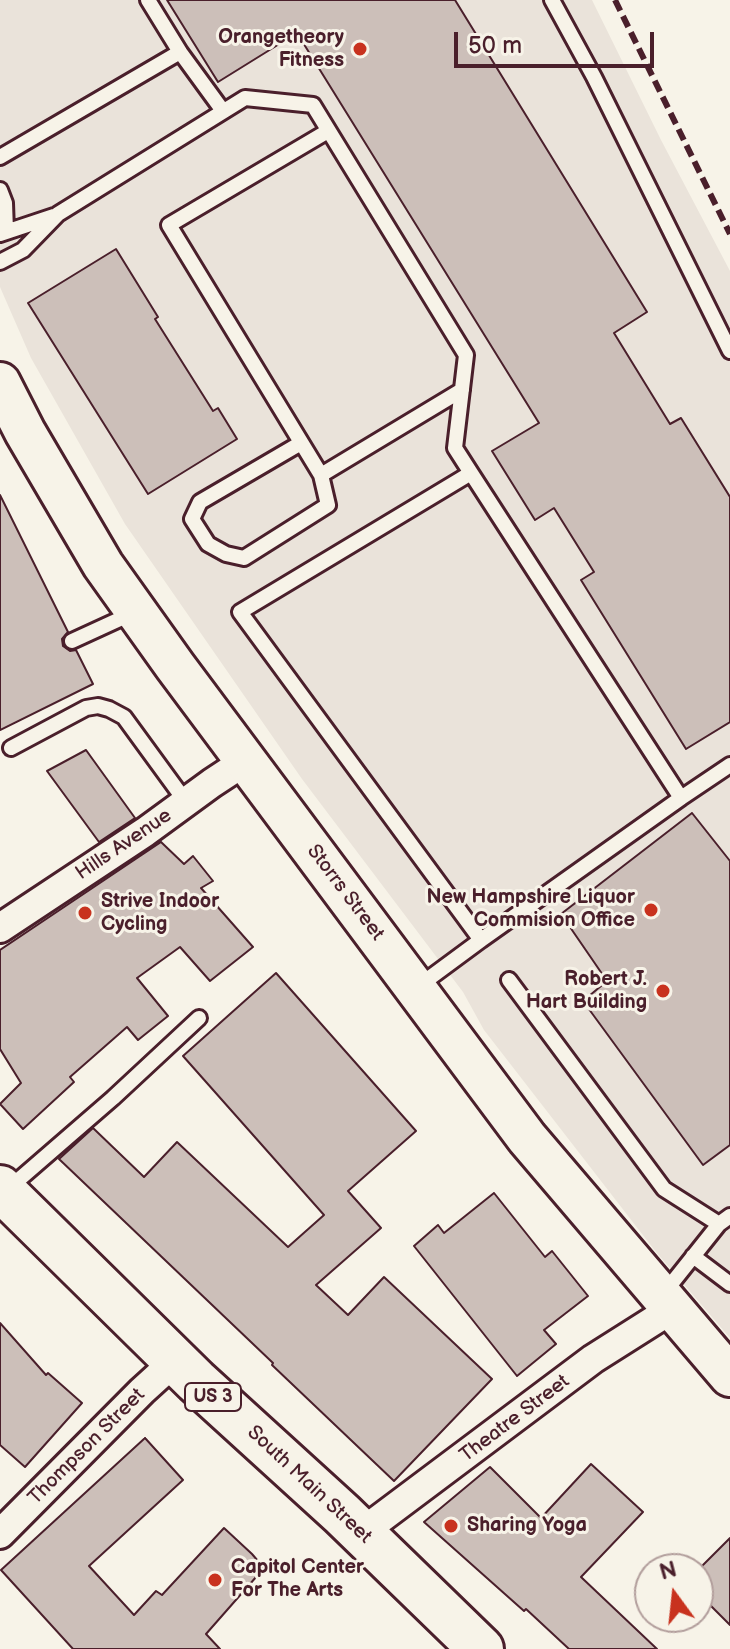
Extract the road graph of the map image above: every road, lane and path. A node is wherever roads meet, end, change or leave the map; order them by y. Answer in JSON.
{"nodes":[{"id":1,"x":148,"y":0,"type":"edge"},
{"id":2,"x":552,"y":0,"type":"edge"},
{"id":3,"x":180,"y":52,"type":"junction"},
{"id":4,"x":223,"y":111,"type":"junction"},
{"id":5,"x":328,"y":131,"type":"junction"},
{"id":6,"x":0,"y":157,"type":"edge"},
{"id":7,"x":0,"y":190,"type":"edge"},
{"id":8,"x":58,"y":214,"type":"junction"},
{"id":9,"x":3,"y":233,"type":"edge"},
{"id":10,"x":0,"y":262,"type":"edge"},
{"id":11,"x":730,"y":351,"type":"edge"},
{"id":12,"x":0,"y":383,"type":"edge"},
{"id":13,"x":462,"y":390,"type":"junction"},
{"id":14,"x":301,"y":443,"type":"junction"},
{"id":15,"x":471,"y":473,"type":"junction"},
{"id":16,"x":321,"y":475,"type":"junction"},
{"id":17,"x":137,"y":611,"type":"junction"},
{"id":18,"x":72,"y":641,"type":"dead end"},
{"id":19,"x":11,"y":748,"type":"dead end"},
{"id":20,"x":247,"y":760,"type":"junction"},
{"id":21,"x":730,"y":765,"type":"edge"},
{"id":22,"x":681,"y":798,"type":"junction"},
{"id":23,"x":186,"y":802,"type":"junction"},
{"id":24,"x":0,"y":928,"type":"edge"},
{"id":25,"x":481,"y":940,"type":"junction"},
{"id":26,"x":509,"y":980,"type":"dead end"},
{"id":27,"x":415,"y":988,"type":"junction"},
{"id":28,"x":199,"y":1018,"type":"dead end"},
{"id":29,"x":2,"y":1190,"type":"edge"},
{"id":30,"x":724,"y":1220,"type":"edge"},
{"id":31,"x":693,"y":1256,"type":"junction"},
{"id":32,"x":730,"y":1284,"type":"edge"},
{"id":33,"x":666,"y":1303,"type":"junction"},
{"id":34,"x":175,"y":1361,"type":"junction"},
{"id":35,"x":730,"y":1376,"type":"edge"},
{"id":36,"x":361,"y":1533,"type":"junction"},
{"id":37,"x":0,"y":1534,"type":"edge"},
{"id":38,"x":463,"y":1644,"type":"edge"}],
"edges":[{"from":1,"to":3,"type":"lane"},
{"from":2,"to":11,"type":"lane"},
{"from":3,"to":4,"type":"lane"},
{"from":3,"to":6,"type":"lane"},
{"from":4,"to":5,"type":"lane"},
{"from":4,"to":8,"type":"lane"},
{"from":5,"to":13,"type":"lane"},
{"from":5,"to":14,"type":"lane"},
{"from":7,"to":9,"type":"lane"},
{"from":8,"to":9,"type":"lane"},
{"from":8,"to":10,"type":"lane"},
{"from":12,"to":17,"type":"street","name":"Storrs Street"},
{"from":13,"to":15,"type":"lane"},
{"from":13,"to":16,"type":"lane"},
{"from":14,"to":16,"type":"lane"},
{"from":14,"to":16,"type":"lane"},
{"from":15,"to":22,"type":"lane"},
{"from":15,"to":25,"type":"lane"},
{"from":17,"to":18,"type":"lane"},
{"from":17,"to":20,"type":"street","name":"Storrs Street"},
{"from":19,"to":23,"type":"lane"},
{"from":20,"to":23,"type":"street","name":"Hills Avenue"},
{"from":20,"to":27,"type":"street","name":"Storrs Street"},
{"from":21,"to":22,"type":"lane"},
{"from":22,"to":25,"type":"lane"},
{"from":23,"to":24,"type":"street","name":"Hills Avenue"},
{"from":25,"to":27,"type":"lane"},
{"from":26,"to":30,"type":"lane"},
{"from":27,"to":33,"type":"street","name":"Storrs Street"},
{"from":28,"to":29,"type":"lane"},
{"from":29,"to":34,"type":"main road","name":"South Main Street","number":"US 3"},
{"from":30,"to":31,"type":"lane"},
{"from":31,"to":32,"type":"lane"},
{"from":31,"to":33,"type":"lane"},
{"from":33,"to":35,"type":"street","name":"Storrs Street"},
{"from":33,"to":36,"type":"street","name":"Theatre Street"},
{"from":34,"to":36,"type":"main road","name":"South Main Street","number":"US 3"},
{"from":34,"to":37,"type":"street","name":"Thompson Street"},
{"from":36,"to":38,"type":"main road","name":"South Main Street","number":"US 3"}]}
